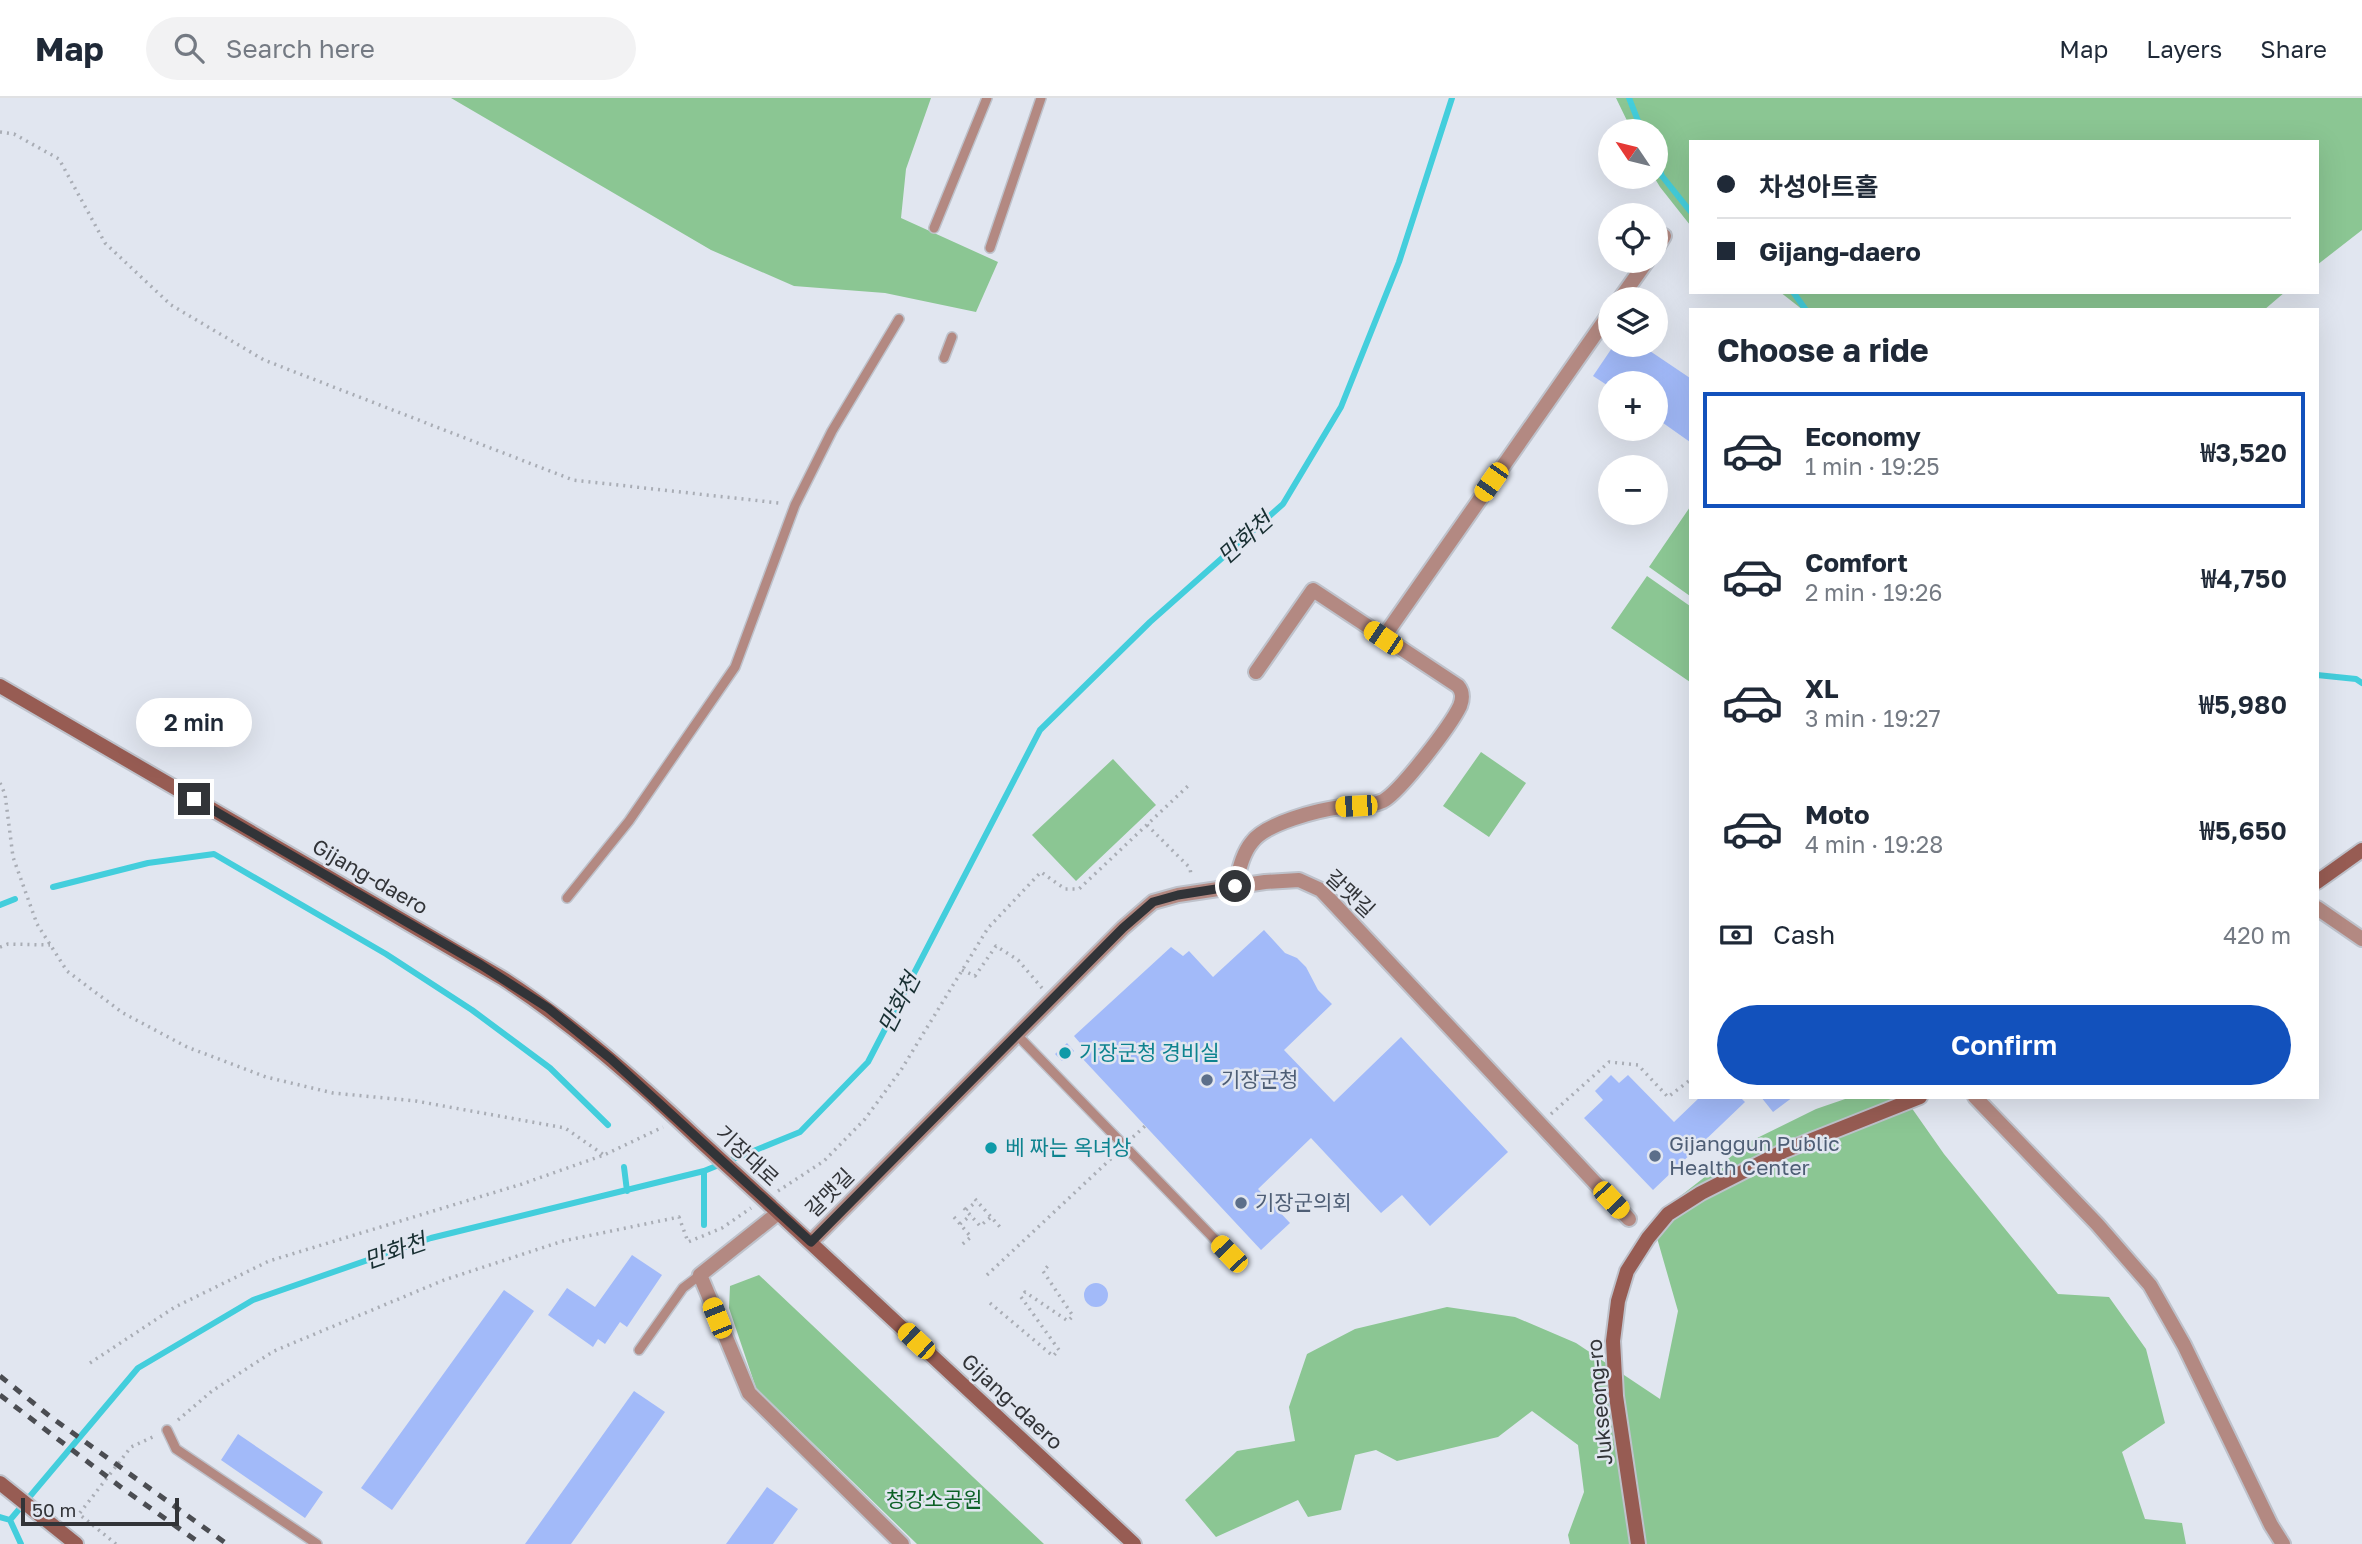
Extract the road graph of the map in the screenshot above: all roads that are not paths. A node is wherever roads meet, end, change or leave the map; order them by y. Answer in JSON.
{"nodes":[{"id":1,"x":988,"y":98,"type":"edge"},
{"id":2,"x":1041,"y":98,"type":"edge"},
{"id":3,"x":934,"y":228,"type":"dead end"},
{"id":4,"x":990,"y":248,"type":"dead end"},
{"id":5,"x":899,"y":318,"type":"dead end"},
{"id":6,"x":1598,"y":330,"type":"edge"},
{"id":7,"x":952,"y":337,"type":"dead end"},
{"id":8,"x":944,"y":358,"type":"dead end"},
{"id":9,"x":1383,"y":638,"type":"junction"},
{"id":10,"x":1256,"y":672,"type":"dead end"},
{"id":11,"x":0,"y":687,"type":"edge"},
{"id":12,"x":2362,"y":850,"type":"edge"},
{"id":13,"x":2319,"y":881,"type":"edge"},
{"id":14,"x":1235,"y":886,"type":"junction"},
{"id":15,"x":567,"y":898,"type":"dead end"},
{"id":16,"x":2319,"y":909,"type":"edge"},
{"id":17,"x":2362,"y":939,"type":"edge"},
{"id":18,"x":1017,"y":1035,"type":"junction"},
{"id":19,"x":1915,"y":1099,"type":"edge"},
{"id":20,"x":1977,"y":1099,"type":"edge"},
{"id":21,"x":696,"y":1137,"type":"joint"},
{"id":22,"x":768,"y":1205,"type":"junction"},
{"id":23,"x":1629,"y":1219,"type":"dead end"},
{"id":24,"x":811,"y":1242,"type":"junction"},
{"id":25,"x":1229,"y":1254,"type":"dead end"},
{"id":26,"x":700,"y":1275,"type":"junction"},
{"id":27,"x":639,"y":1350,"type":"dead end"},
{"id":28,"x":167,"y":1430,"type":"road end"},
{"id":29,"x":5,"y":1487,"type":"edge"},
{"id":30,"x":76,"y":1544,"type":"edge"},
{"id":31,"x":317,"y":1544,"type":"edge"},
{"id":32,"x":902,"y":1544,"type":"edge"},
{"id":33,"x":1133,"y":1544,"type":"edge"},
{"id":34,"x":1638,"y":1544,"type":"edge"},
{"id":35,"x":2283,"y":1544,"type":"edge"}],
"edges":[{"from":1,"to":3,"type":"lane"},
{"from":2,"to":4,"type":"lane"},
{"from":5,"to":15,"type":"lane"},
{"from":6,"to":9,"type":"street"},
{"from":7,"to":8,"type":"lane"},
{"from":9,"to":10,"type":"street"},
{"from":9,"to":14,"type":"street"},
{"from":11,"to":21,"type":"main road","name":"Gijang-daero"},
{"from":12,"to":13,"type":"main road"},
{"from":14,"to":18,"type":"street","name":"갈맷길"},
{"from":14,"to":23,"type":"street","name":"갈맷길"},
{"from":16,"to":17,"type":"street"},
{"from":18,"to":24,"type":"street","name":"갈맷길"},
{"from":18,"to":25,"type":"lane"},
{"from":19,"to":34,"type":"main road","name":"Jukseong-ro"},
{"from":20,"to":35,"type":"street"},
{"from":21,"to":22,"type":"main road","name":"기장대로","bridge":true},
{"from":22,"to":24,"type":"main road","name":"Gijang-daero"},
{"from":22,"to":26,"type":"street"},
{"from":24,"to":33,"type":"main road","name":"Gijang-daero"},
{"from":26,"to":27,"type":"lane"},
{"from":26,"to":32,"type":"street"},
{"from":28,"to":31,"type":"lane"},
{"from":29,"to":30,"type":"main road"}]}
